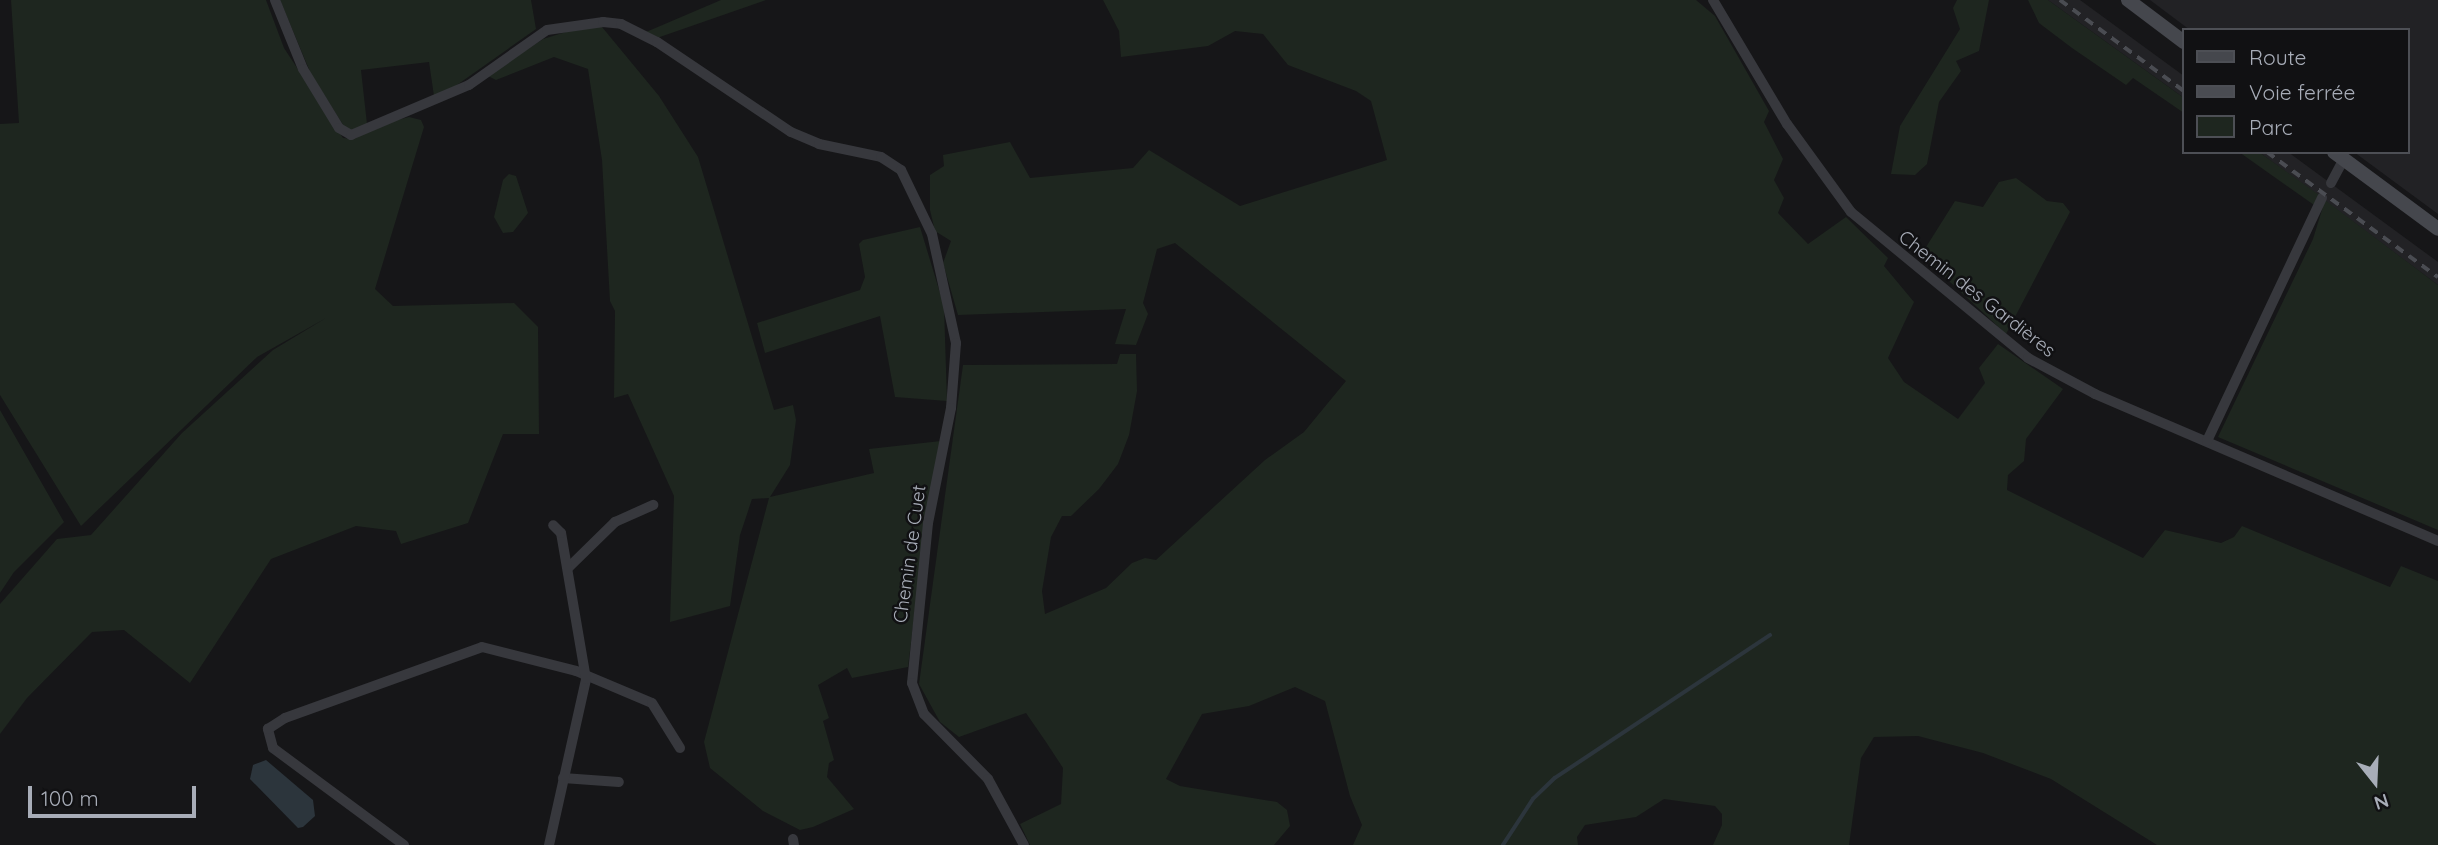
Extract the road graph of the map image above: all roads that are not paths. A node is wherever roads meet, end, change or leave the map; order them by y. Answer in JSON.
{"nodes":[{"id":1,"x":275,"y":0,"type":"edge"},
{"id":2,"x":2128,"y":0,"type":"edge"},
{"id":3,"x":1711,"y":1,"type":"edge"},
{"id":4,"x":2182,"y":40,"type":"edge"},
{"id":5,"x":2339,"y":156,"type":"edge"},
{"id":6,"x":2331,"y":183,"type":"dead end"},
{"id":7,"x":2322,"y":198,"type":"dead end"},
{"id":8,"x":2438,"y":229,"type":"edge"},
{"id":9,"x":2207,"y":441,"type":"junction"},
{"id":10,"x":653,"y":505,"type":"dead end"},
{"id":11,"x":553,"y":525,"type":"dead end"},
{"id":12,"x":2438,"y":541,"type":"edge"},
{"id":13,"x":568,"y":568,"type":"junction"},
{"id":14,"x":586,"y":679,"type":"junction"},
{"id":15,"x":680,"y":748,"type":"dead end"},
{"id":16,"x":563,"y":778,"type":"junction"},
{"id":17,"x":619,"y":782,"type":"dead end"},
{"id":18,"x":404,"y":845,"type":"edge"},
{"id":19,"x":549,"y":845,"type":"edge"},
{"id":20,"x":1024,"y":845,"type":"edge"}],
"edges":[{"from":1,"to":20,"type":"street","name":"Chemin de Cuet"},
{"from":2,"to":4,"type":"main road"},
{"from":3,"to":9,"type":"street","name":"Chemin des Gardières"},
{"from":5,"to":6,"type":"street"},
{"from":5,"to":8,"type":"main road"},
{"from":7,"to":9,"type":"street"},
{"from":9,"to":12,"type":"street","name":"Chemin des Gardières"},
{"from":10,"to":13,"type":"street"},
{"from":11,"to":13,"type":"street"},
{"from":13,"to":14,"type":"street"},
{"from":14,"to":15,"type":"street"},
{"from":14,"to":16,"type":"street"},
{"from":14,"to":18,"type":"street"},
{"from":16,"to":17,"type":"street"},
{"from":16,"to":19,"type":"street"}]}
